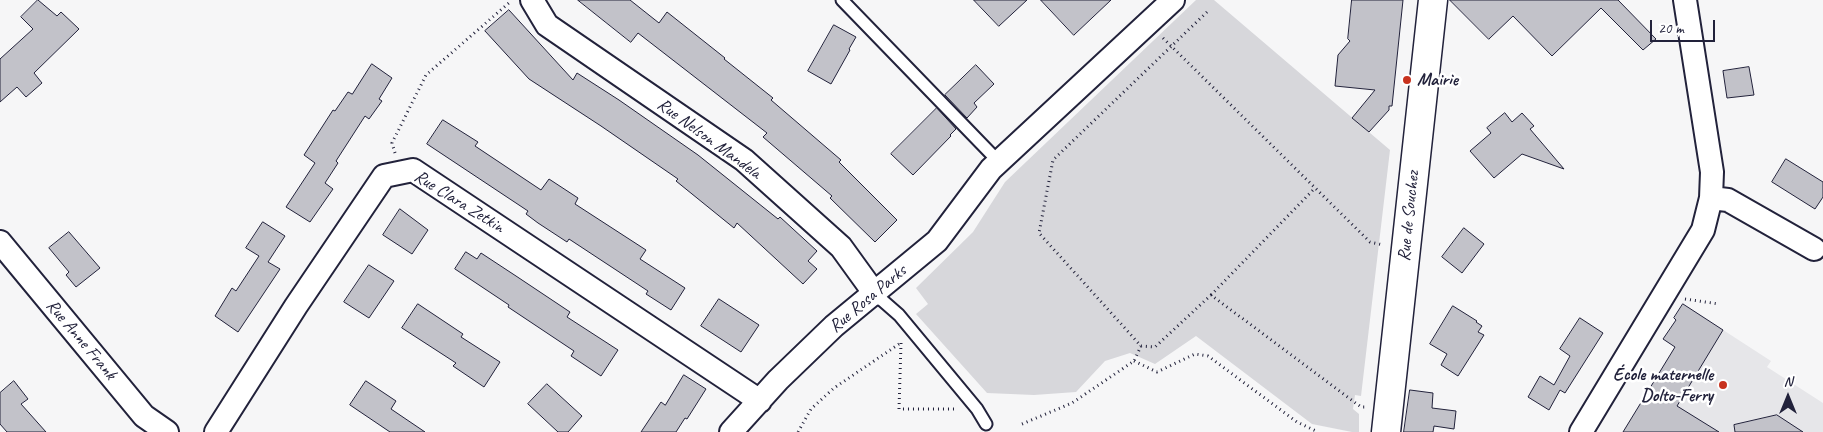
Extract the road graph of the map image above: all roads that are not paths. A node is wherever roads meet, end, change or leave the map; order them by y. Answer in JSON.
{"nodes":[{"id":1,"x":532,"y":0,"type":"edge"},
{"id":2,"x":842,"y":0,"type":"edge"},
{"id":3,"x":1174,"y":0,"type":"edge"},
{"id":4,"x":1433,"y":0,"type":"edge"},
{"id":5,"x":1685,"y":0,"type":"edge"},
{"id":6,"x":999,"y":162,"type":"junction"},
{"id":7,"x":1711,"y":198,"type":"junction"},
{"id":8,"x":0,"y":242,"type":"edge"},
{"id":9,"x":1819,"y":246,"type":"edge"},
{"id":10,"x":875,"y":294,"type":"junction"},
{"id":11,"x":760,"y":402,"type":"junction"},
{"id":12,"x":1387,"y":421,"type":"edge"},
{"id":13,"x":986,"y":424,"type":"dead end"},
{"id":14,"x":167,"y":432,"type":"edge"},
{"id":15,"x":216,"y":432,"type":"edge"},
{"id":16,"x":731,"y":432,"type":"edge"},
{"id":17,"x":1580,"y":432,"type":"edge"}],
"edges":[{"from":1,"to":10,"type":"street","name":"Rue Nelson Mandela"},
{"from":2,"to":6,"type":"lane"},
{"from":3,"to":6,"type":"street","name":"Rue Rosa Parks"},
{"from":4,"to":12,"type":"main road","name":"Rue de Souchez"},
{"from":5,"to":7,"type":"street"},
{"from":6,"to":10,"type":"street","name":"Rue Rosa Parks"},
{"from":7,"to":9,"type":"street"},
{"from":7,"to":17,"type":"street"},
{"from":8,"to":14,"type":"street","name":"Rue Anne Frank"},
{"from":10,"to":11,"type":"street","name":"Rue Rosa Parks"},
{"from":10,"to":13,"type":"lane"},
{"from":11,"to":15,"type":"street","name":"Rue Clara Zetkin"},
{"from":11,"to":16,"type":"street","name":"Rue Rosa Parks"}]}
